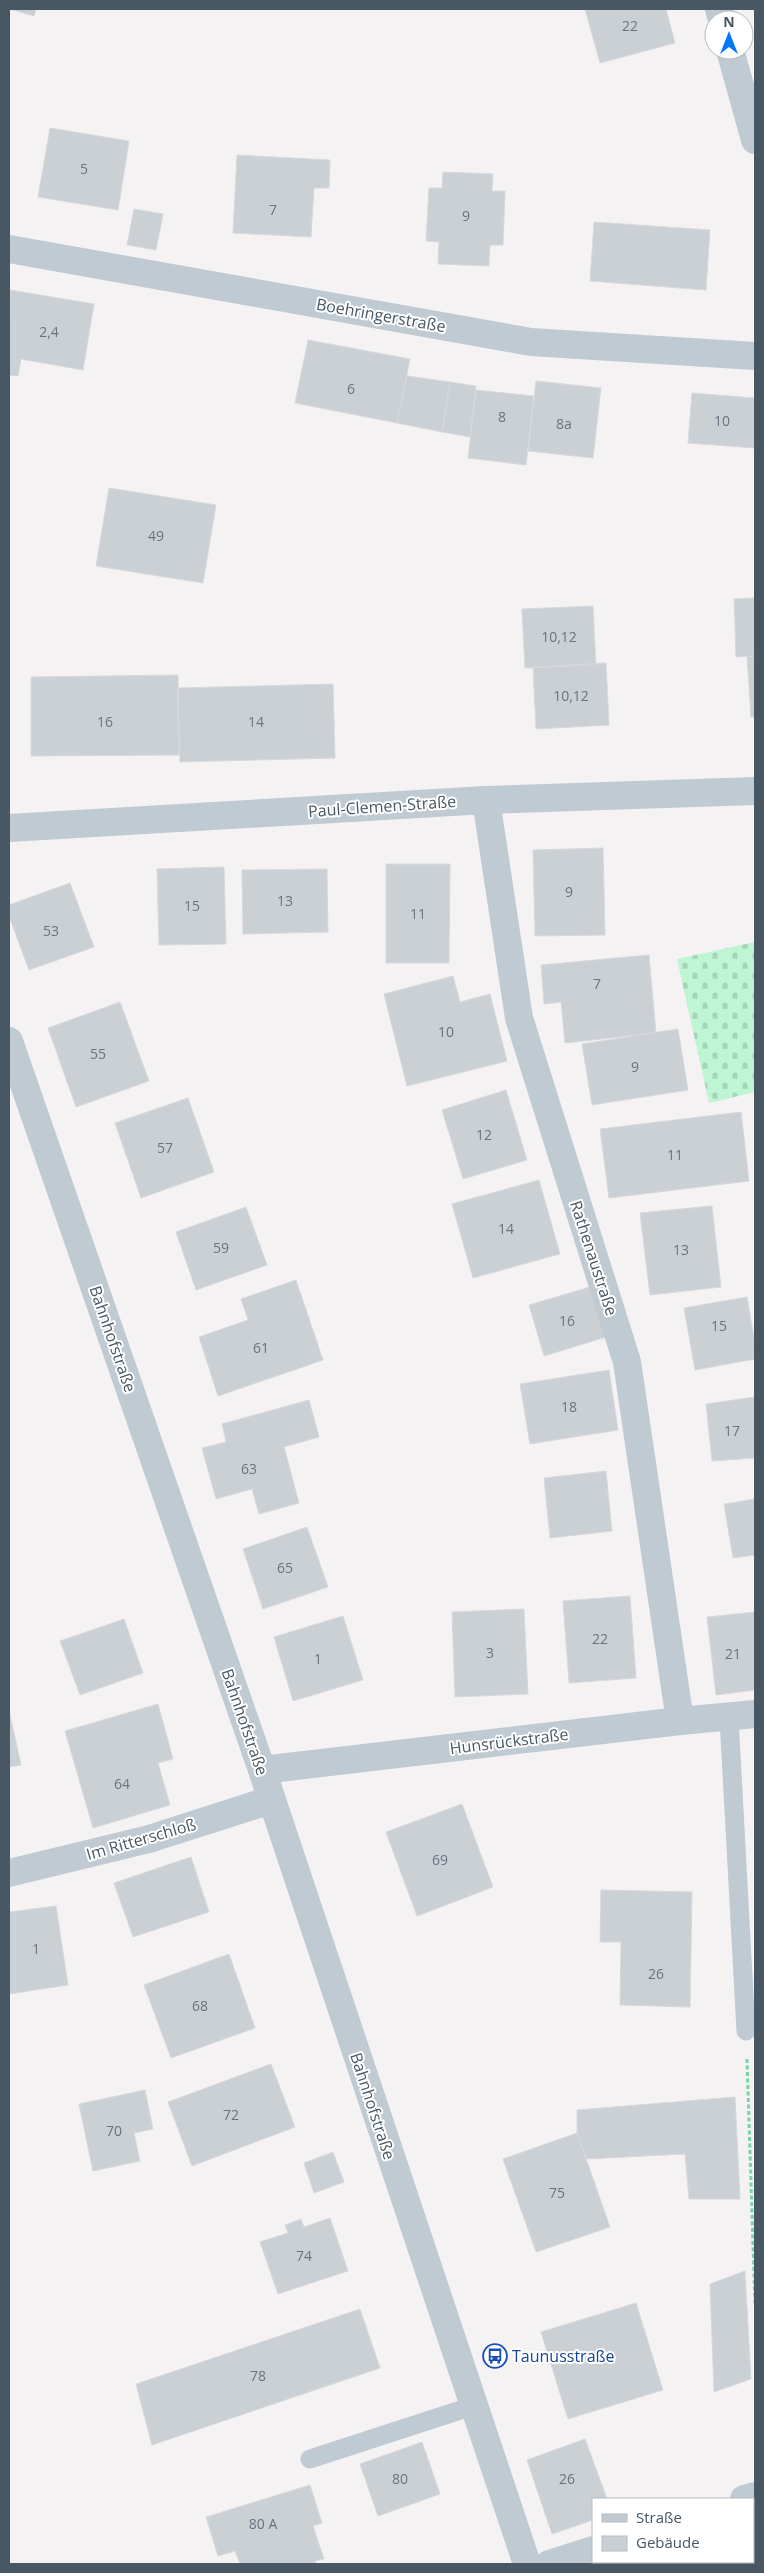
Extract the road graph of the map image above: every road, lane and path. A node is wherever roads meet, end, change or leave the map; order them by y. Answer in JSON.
{"nodes":[{"id":1,"x":733,"y":60,"type":"edge"},
{"id":2,"x":755,"y":140,"type":"edge"},
{"id":3,"x":9,"y":249,"type":"edge"},
{"id":4,"x":755,"y":356,"type":"edge"},
{"id":5,"x":755,"y":791,"type":"edge"},
{"id":6,"x":486,"y":800,"type":"junction"},
{"id":7,"x":9,"y":828,"type":"edge"},
{"id":8,"x":9,"y":1041,"type":"edge"},
{"id":9,"x":742,"y":1716,"type":"edge"},
{"id":10,"x":680,"y":1721,"type":"junction"},
{"id":11,"x":262,"y":1770,"type":"junction"},
{"id":12,"x":271,"y":1800,"type":"junction"},
{"id":13,"x":9,"y":1873,"type":"edge"},
{"id":14,"x":746,"y":2031,"type":"joint"},
{"id":15,"x":755,"y":2306,"type":"edge"},
{"id":16,"x":473,"y":2406,"type":"junction"},
{"id":17,"x":310,"y":2459,"type":"dead end"},
{"id":18,"x":592,"y":2550,"type":"edge"},
{"id":19,"x":526,"y":2564,"type":"edge"},
{"id":20,"x":549,"y":2564,"type":"edge"}],
"edges":[{"from":1,"to":2,"type":"street"},
{"from":3,"to":4,"type":"street","name":"Boehringerstraße"},
{"from":5,"to":6,"type":"street","name":"Paul-Clemen-Straße"},
{"from":6,"to":7,"type":"street","name":"Paul-Clemen-Straße"},
{"from":6,"to":10,"type":"street","name":"Rathenaustraße"},
{"from":8,"to":11,"type":"street","name":"Bahnhofstraße"},
{"from":9,"to":10,"type":"street","name":"Hunsrückstraße"},
{"from":9,"to":14,"type":"lane"},
{"from":10,"to":11,"type":"street","name":"Hunsrückstraße"},
{"from":11,"to":12,"type":"street","name":"Bahnhofstraße"},
{"from":12,"to":13,"type":"street","name":"Im Ritterschloß"},
{"from":12,"to":16,"type":"street","name":"Bahnhofstraße"},
{"from":14,"to":15,"type":"path"},
{"from":16,"to":17,"type":"lane"},
{"from":16,"to":19,"type":"street","name":"Bahnhofstraße"},
{"from":18,"to":20,"type":"street"}]}
